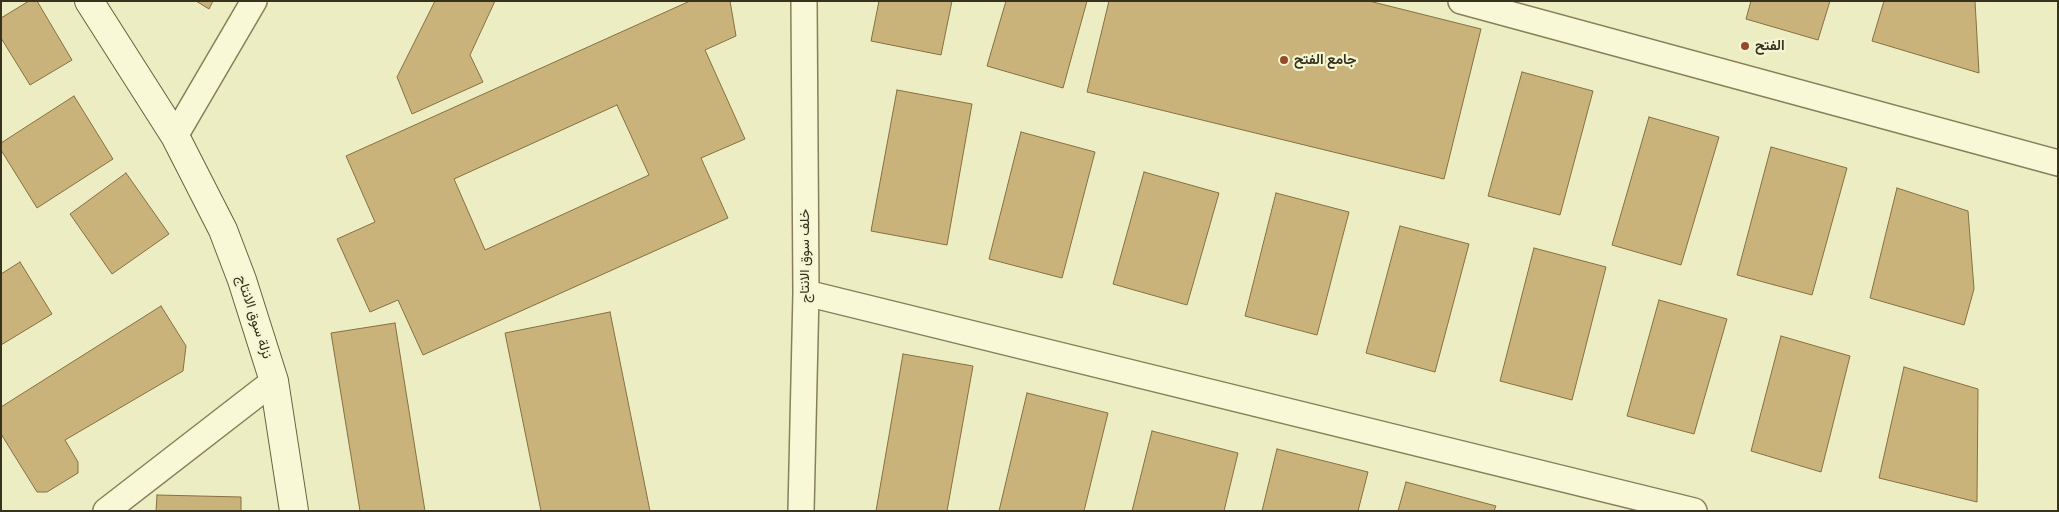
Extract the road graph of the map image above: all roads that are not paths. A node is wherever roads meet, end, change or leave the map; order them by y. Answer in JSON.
{"nodes":[{"id":1,"x":89,"y":1,"type":"edge"},
{"id":2,"x":254,"y":1,"type":"edge"},
{"id":3,"x":804,"y":1,"type":"edge"},
{"id":4,"x":1460,"y":1,"type":"edge"},
{"id":5,"x":175,"y":136,"type":"junction"},
{"id":6,"x":2058,"y":163,"type":"edge"},
{"id":7,"x":806,"y":293,"type":"junction"},
{"id":8,"x":274,"y":381,"type":"junction"},
{"id":9,"x":106,"y":511,"type":"edge"},
{"id":10,"x":294,"y":511,"type":"edge"},
{"id":11,"x":802,"y":511,"type":"edge"},
{"id":12,"x":1694,"y":511,"type":"edge"}],
"edges":[{"from":1,"to":5,"type":"street","name":"نزلة سوق الانتاج"},
{"from":2,"to":5,"type":"street"},
{"from":3,"to":7,"type":"street","name":"خلف سوق الانتاج"},
{"from":4,"to":6,"type":"street"},
{"from":5,"to":8,"type":"street","name":"نزلة سوق الانتاج"},
{"from":7,"to":11,"type":"street","name":"خلف سوق الانتاج"},
{"from":7,"to":12,"type":"street"},
{"from":8,"to":9,"type":"street"},
{"from":8,"to":10,"type":"street","name":"نزلة سوق الانتاج"}]}
